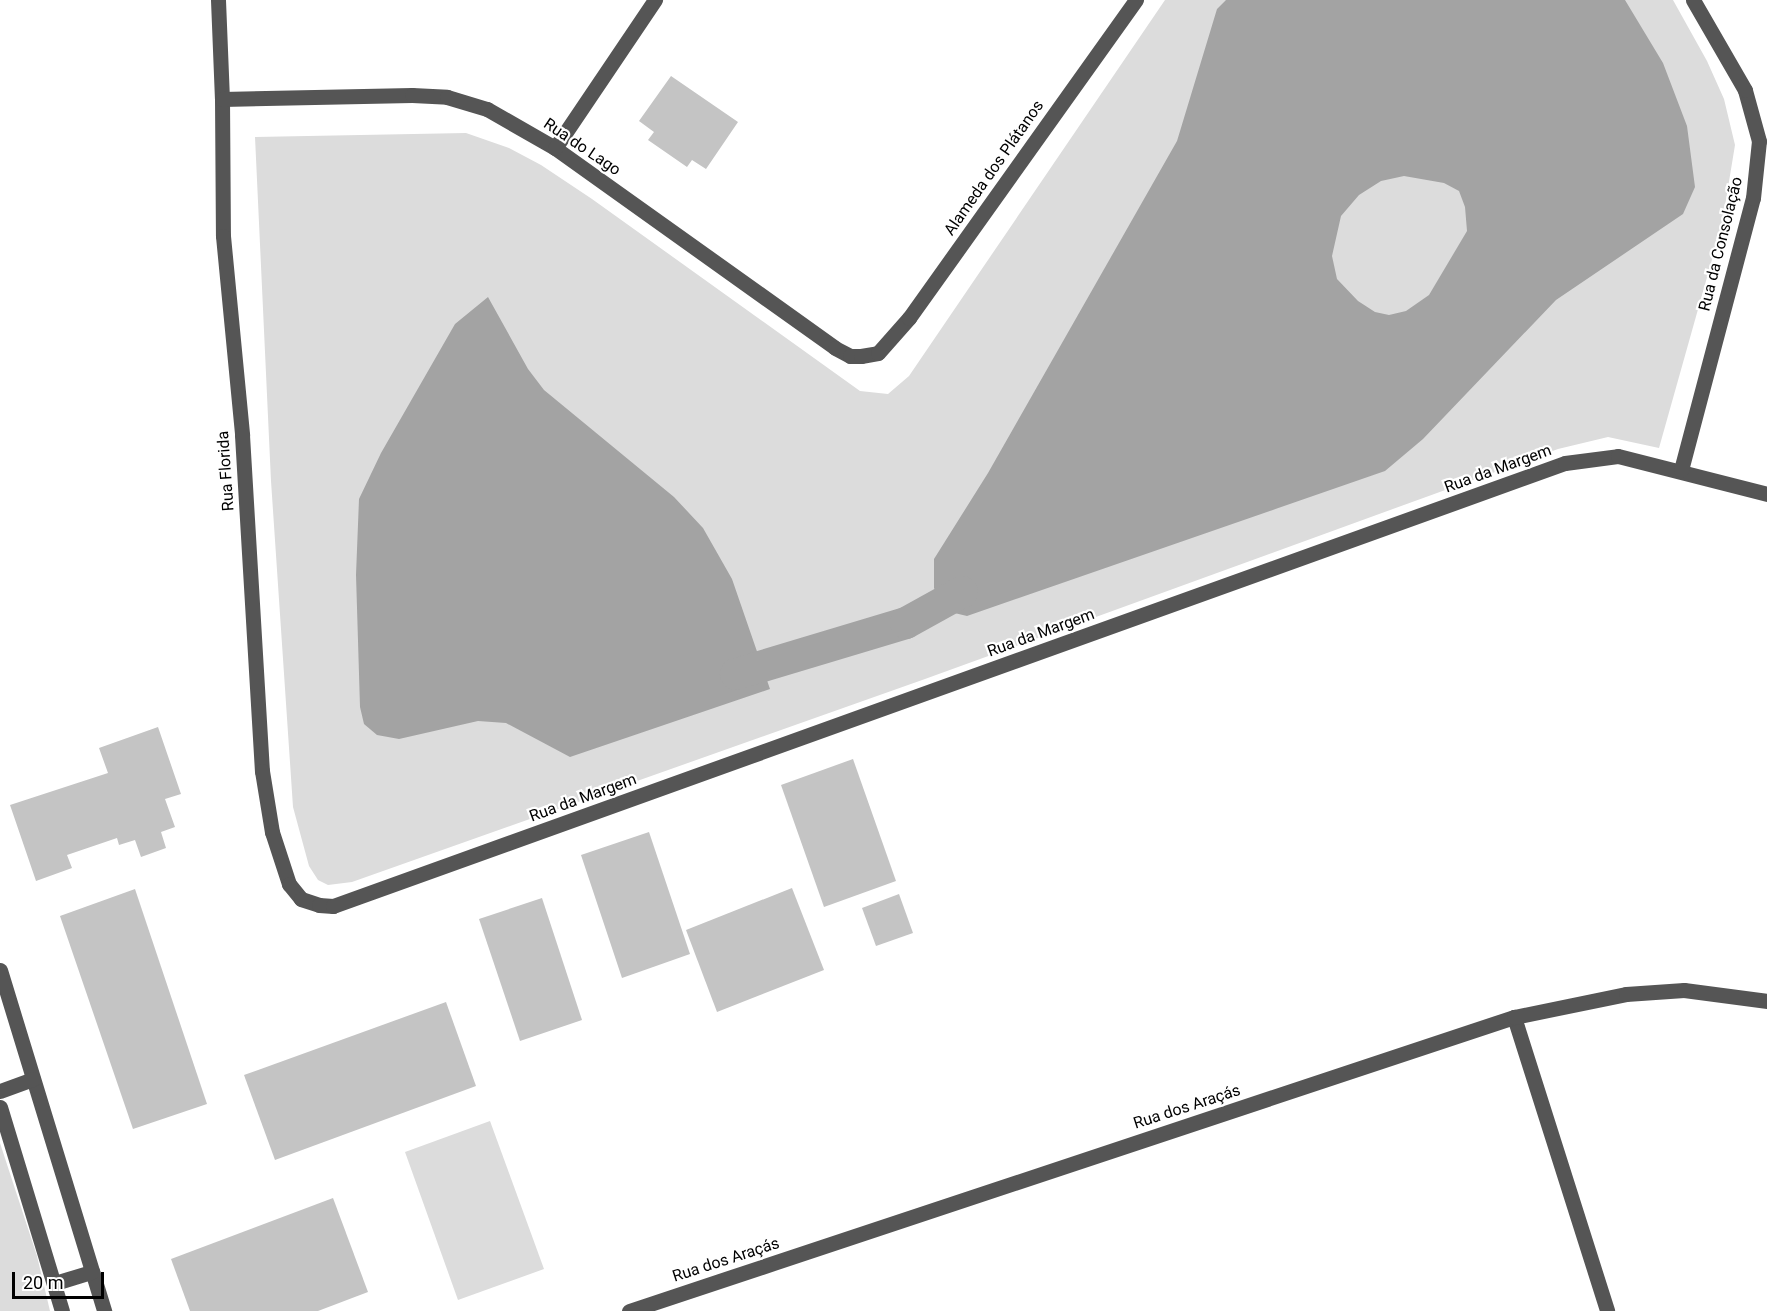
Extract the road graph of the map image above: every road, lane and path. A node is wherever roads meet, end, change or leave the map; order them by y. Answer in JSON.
{"nodes":[{"id":1,"x":218,"y":0,"type":"edge"},
{"id":2,"x":654,"y":0,"type":"edge"},
{"id":3,"x":1136,"y":0,"type":"edge"},
{"id":4,"x":1693,"y":0,"type":"edge"},
{"id":5,"x":222,"y":99,"type":"junction"},
{"id":6,"x":555,"y":148,"type":"junction"},
{"id":7,"x":878,"y":353,"type":"joint"},
{"id":8,"x":1681,"y":470,"type":"junction"},
{"id":9,"x":1767,"y":494,"type":"edge"},
{"id":10,"x":333,"y":906,"type":"joint"},
{"id":11,"x":0,"y":970,"type":"edge"},
{"id":12,"x":1767,"y":1001,"type":"edge"},
{"id":13,"x":1514,"y":1017,"type":"junction"},
{"id":14,"x":33,"y":1079,"type":"junction"},
{"id":15,"x":0,"y":1091,"type":"edge"},
{"id":16,"x":0,"y":1107,"type":"edge"},
{"id":17,"x":92,"y":1272,"type":"junction"},
{"id":18,"x":55,"y":1283,"type":"junction"},
{"id":19,"x":62,"y":1311,"type":"edge"},
{"id":20,"x":104,"y":1311,"type":"edge"},
{"id":21,"x":629,"y":1311,"type":"edge"},
{"id":22,"x":1607,"y":1311,"type":"edge"}],
"edges":[{"from":1,"to":5,"type":"street","name":"Rua Florida"},
{"from":2,"to":6,"type":"street"},
{"from":3,"to":7,"type":"street","name":"Alameda dos Plátanos"},
{"from":4,"to":8,"type":"street","name":"Rua da Consolação"},
{"from":5,"to":6,"type":"street","name":"Rua do Lago"},
{"from":5,"to":10,"type":"street","name":"Rua Florida"},
{"from":6,"to":7,"type":"street","name":"Rua do Lago"},
{"from":8,"to":9,"type":"street","name":"Rua da Margem"},
{"from":8,"to":10,"type":"street","name":"Rua da Margem"},
{"from":11,"to":14,"type":"street"},
{"from":12,"to":13,"type":"street","name":"Rua dos Araçás"},
{"from":13,"to":21,"type":"street","name":"Rua dos Araçás"},
{"from":13,"to":22,"type":"street"},
{"from":14,"to":15,"type":"street"},
{"from":14,"to":17,"type":"street"},
{"from":16,"to":18,"type":"street"},
{"from":17,"to":18,"type":"street"},
{"from":17,"to":20,"type":"street"},
{"from":18,"to":19,"type":"street"}]}
